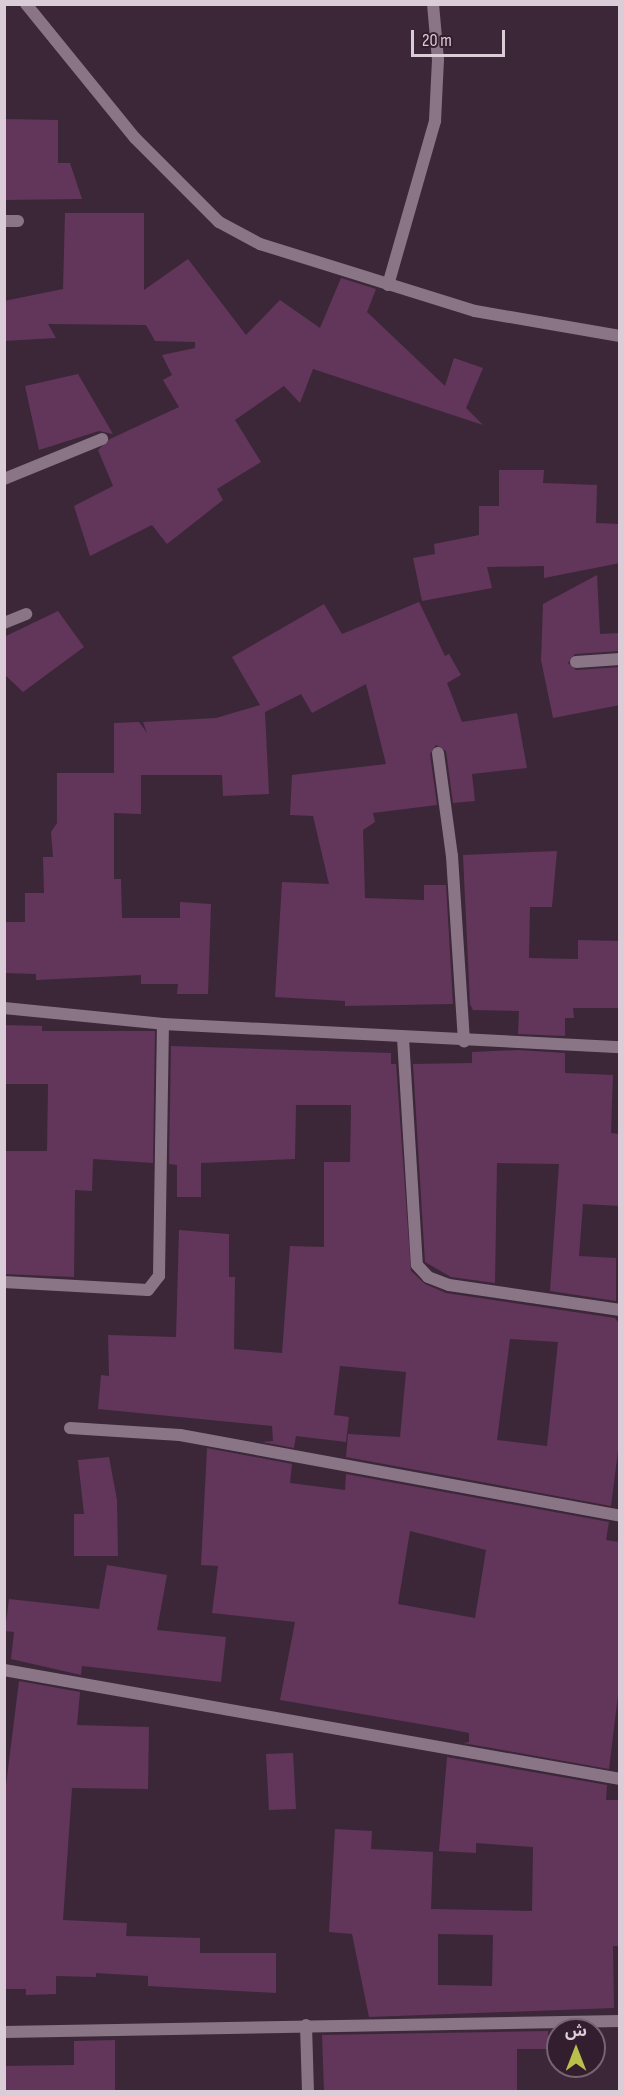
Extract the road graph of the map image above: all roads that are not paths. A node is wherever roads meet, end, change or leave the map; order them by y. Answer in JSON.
{"nodes":[{"id":1,"x":26,"y":4,"type":"edge"},
{"id":2,"x":433,"y":4,"type":"edge"},
{"id":3,"x":4,"y":221,"type":"edge"},
{"id":4,"x":18,"y":221,"type":"dead end"},
{"id":5,"x":388,"y":285,"type":"junction"},
{"id":6,"x":620,"y":336,"type":"edge"},
{"id":7,"x":102,"y":439,"type":"dead end"},
{"id":8,"x":4,"y":479,"type":"edge"},
{"id":9,"x":26,"y":614,"type":"dead end"},
{"id":10,"x":4,"y":623,"type":"edge"},
{"id":11,"x":620,"y":658,"type":"edge"},
{"id":12,"x":576,"y":662,"type":"dead end"},
{"id":13,"x":438,"y":753,"type":"dead end"},
{"id":14,"x":4,"y":1008,"type":"edge"},
{"id":15,"x":164,"y":1024,"type":"junction"},
{"id":16,"x":403,"y":1038,"type":"junction"},
{"id":17,"x":464,"y":1042,"type":"junction"},
{"id":18,"x":620,"y":1047,"type":"edge"},
{"id":19,"x":4,"y":1282,"type":"edge"},
{"id":20,"x":620,"y":1310,"type":"edge"},
{"id":21,"x":70,"y":1428,"type":"dead end"},
{"id":22,"x":620,"y":1516,"type":"edge"},
{"id":23,"x":4,"y":1670,"type":"edge"},
{"id":24,"x":620,"y":1779,"type":"edge"},
{"id":25,"x":620,"y":2021,"type":"edge"},
{"id":26,"x":306,"y":2025,"type":"junction"},
{"id":27,"x":4,"y":2032,"type":"edge"},
{"id":28,"x":308,"y":2091,"type":"edge"}],
"edges":[{"from":1,"to":5,"type":"street"},
{"from":2,"to":5,"type":"street"},
{"from":3,"to":4,"type":"street"},
{"from":5,"to":6,"type":"street"},
{"from":7,"to":8,"type":"street"},
{"from":9,"to":10,"type":"street"},
{"from":11,"to":12,"type":"street"},
{"from":13,"to":17,"type":"street"},
{"from":14,"to":15,"type":"street"},
{"from":15,"to":16,"type":"street"},
{"from":15,"to":19,"type":"street"},
{"from":16,"to":17,"type":"street"},
{"from":16,"to":20,"type":"street"},
{"from":17,"to":18,"type":"street"},
{"from":21,"to":22,"type":"street"},
{"from":23,"to":24,"type":"street"},
{"from":25,"to":26,"type":"street"},
{"from":26,"to":27,"type":"street"},
{"from":26,"to":28,"type":"street"}]}
